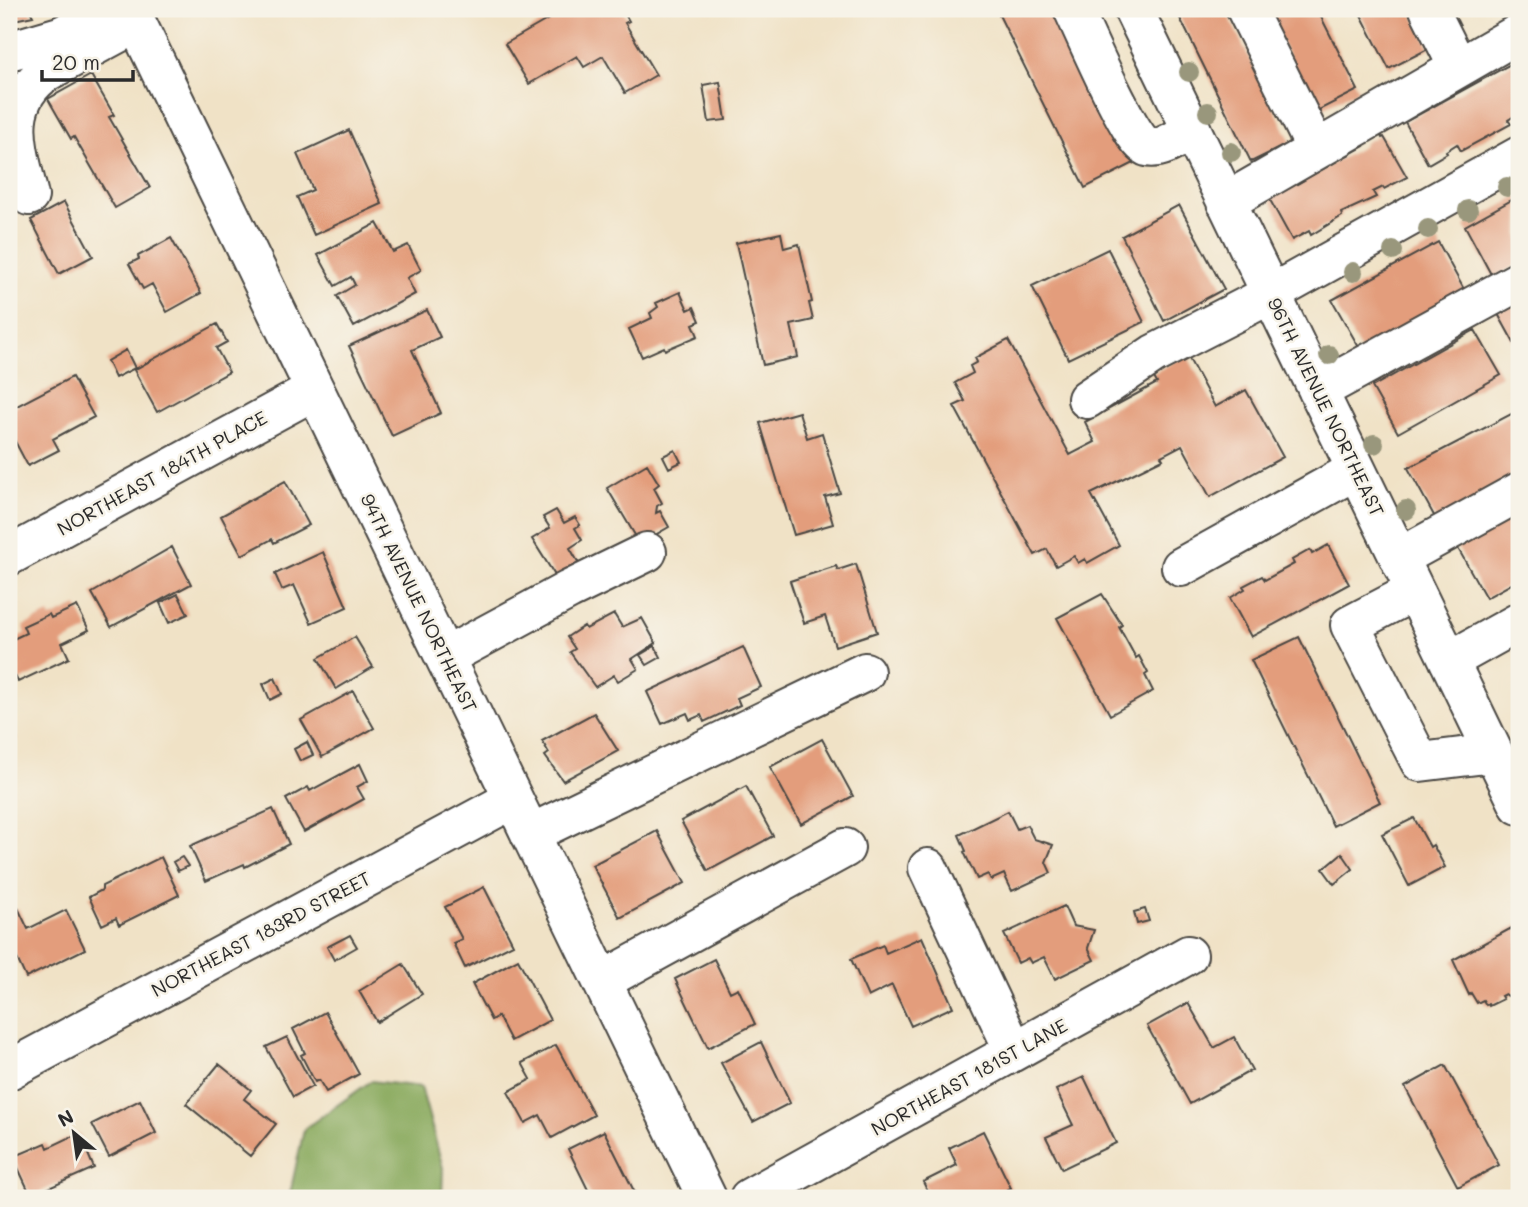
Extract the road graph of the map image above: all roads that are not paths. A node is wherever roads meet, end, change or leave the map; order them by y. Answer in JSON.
{"nodes":[{"id":1,"x":1073,"y":9,"type":"edge"},
{"id":2,"x":1133,"y":9,"type":"edge"},
{"id":3,"x":1246,"y":9,"type":"edge"},
{"id":4,"x":1429,"y":9,"type":"edge"},
{"id":5,"x":128,"y":14,"type":"edge"},
{"id":6,"x":1519,"y":33,"type":"edge"},
{"id":7,"x":9,"y":51,"type":"edge"},
{"id":8,"x":1458,"y":67,"type":"junction"},
{"id":9,"x":1192,"y":130,"type":"junction"},
{"id":10,"x":1316,"y":149,"type":"junction"},
{"id":11,"x":1519,"y":156,"type":"edge"},
{"id":12,"x":29,"y":196,"type":"dead end"},
{"id":13,"x":1226,"y":202,"type":"junction"},
{"id":14,"x":1519,"y":281,"type":"edge"},
{"id":15,"x":1271,"y":294,"type":"junction"},
{"id":16,"x":315,"y":390,"type":"junction"},
{"id":17,"x":1318,"y":391,"type":"junction"},
{"id":18,"x":1087,"y":399,"type":"dead end"},
{"id":19,"x":1356,"y":470,"type":"junction"},
{"id":20,"x":1519,"y":492,"type":"edge"},
{"id":21,"x":647,"y":552,"type":"dead end"},
{"id":22,"x":9,"y":556,"type":"edge"},
{"id":23,"x":1181,"y":568,"type":"dead end"},
{"id":24,"x":1407,"y":574,"type":"junction"},
{"id":25,"x":1519,"y":622,"type":"edge"},
{"id":26,"x":444,"y":657,"type":"junction"},
{"id":27,"x":1449,"y":661,"type":"junction"},
{"id":28,"x":865,"y":672,"type":"dead end"},
{"id":29,"x":1494,"y":753,"type":"junction"},
{"id":30,"x":513,"y":799,"type":"junction"},
{"id":31,"x":1519,"y":805,"type":"edge"},
{"id":32,"x":530,"y":834,"type":"junction"},
{"id":33,"x":845,"y":848,"type":"dead end"},
{"id":34,"x":928,"y":868,"type":"dead end"},
{"id":35,"x":1188,"y":955,"type":"dead end"},
{"id":36,"x":602,"y":982,"type":"junction"},
{"id":37,"x":1014,"y":1051,"type":"junction"},
{"id":38,"x":9,"y":1070,"type":"edge"},
{"id":39,"x":697,"y":1195,"type":"edge"},
{"id":40,"x":749,"y":1198,"type":"edge"}],
"edges":[{"from":1,"to":9,"type":"street"},
{"from":2,"to":9,"type":"street","name":"96TH AVENUE NORTHEAST"},
{"from":3,"to":10,"type":"street"},
{"from":4,"to":8,"type":"street"},
{"from":5,"to":7,"type":"street"},
{"from":5,"to":12,"type":"street"},
{"from":5,"to":16,"type":"street","name":"94TH AVENUE NORTHEAST"},
{"from":6,"to":8,"type":"street"},
{"from":8,"to":10,"type":"street"},
{"from":9,"to":13,"type":"street","name":"96TH AVENUE NORTHEAST"},
{"from":10,"to":13,"type":"street"},
{"from":11,"to":15,"type":"street"},
{"from":13,"to":15,"type":"street","name":"96TH AVENUE NORTHEAST"},
{"from":14,"to":17,"type":"street"},
{"from":15,"to":17,"type":"street","name":"96TH AVENUE NORTHEAST"},
{"from":15,"to":18,"type":"street"},
{"from":16,"to":22,"type":"street","name":"NORTHEAST 184TH PLACE"},
{"from":16,"to":26,"type":"street","name":"94TH AVENUE NORTHEAST"},
{"from":17,"to":19,"type":"street","name":"96TH AVENUE NORTHEAST"},
{"from":19,"to":23,"type":"street"},
{"from":19,"to":24,"type":"street","name":"96TH AVENUE NORTHEAST"},
{"from":20,"to":24,"type":"street"},
{"from":21,"to":26,"type":"street"},
{"from":24,"to":27,"type":"street","name":"96TH AVENUE NORTHEAST"},
{"from":24,"to":29,"type":"street"},
{"from":25,"to":27,"type":"street"},
{"from":26,"to":30,"type":"street","name":"94TH AVENUE NORTHEAST"},
{"from":27,"to":29,"type":"street","name":"96TH AVENUE NORTHEAST"},
{"from":28,"to":32,"type":"street"},
{"from":29,"to":31,"type":"street","name":"96TH AVENUE NORTHEAST"},
{"from":30,"to":32,"type":"street","name":"94TH AVENUE NORTHEAST"},
{"from":30,"to":38,"type":"street","name":"NORTHEAST 183RD STREET"},
{"from":32,"to":36,"type":"street","name":"94TH AVENUE NORTHEAST"},
{"from":33,"to":36,"type":"street"},
{"from":34,"to":37,"type":"street"},
{"from":35,"to":37,"type":"street","name":"NORTHEAST 181ST LANE"},
{"from":36,"to":39,"type":"street","name":"94TH AVENUE NORTHEAST"},
{"from":37,"to":40,"type":"street","name":"NORTHEAST 181ST LANE"}]}
